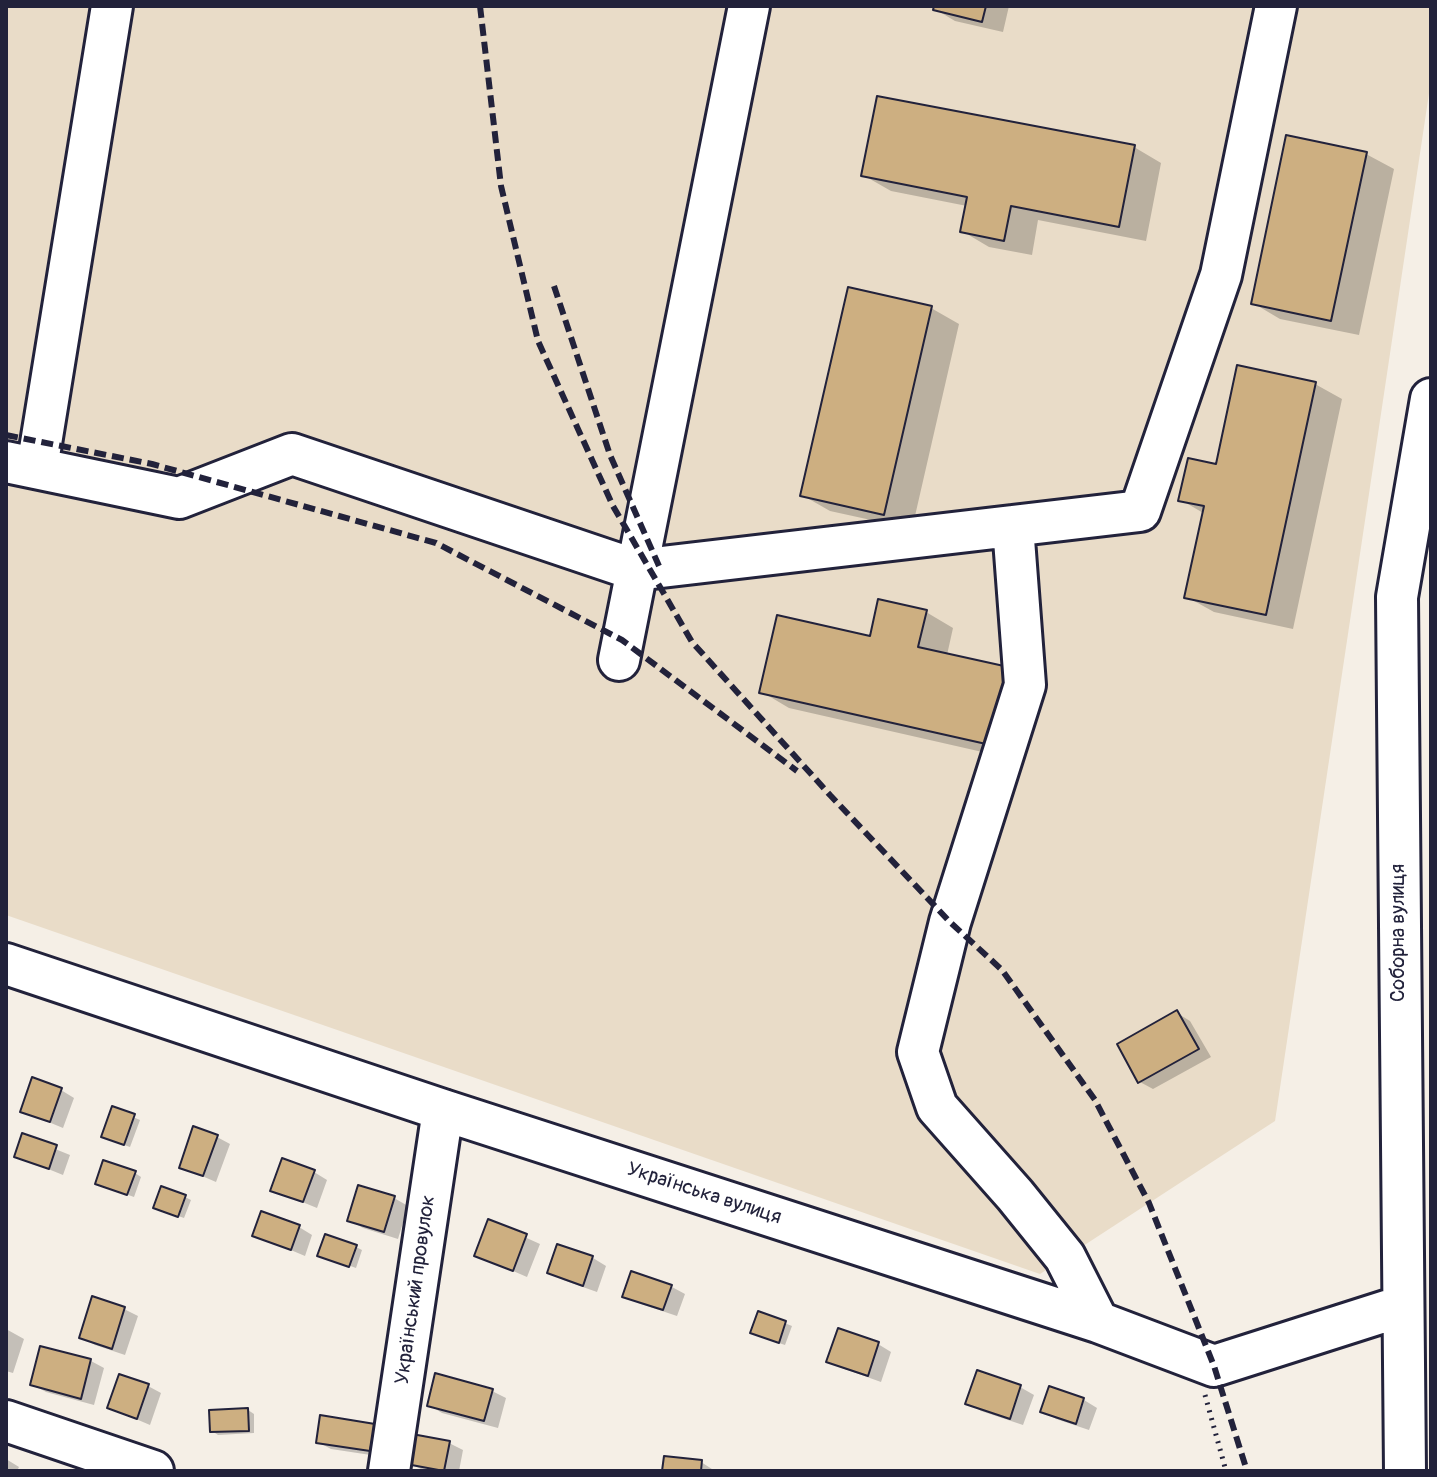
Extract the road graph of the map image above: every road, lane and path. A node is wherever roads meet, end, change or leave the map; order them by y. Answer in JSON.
{"nodes":[{"id":1,"x":112,"y":6,"type":"edge"},
{"id":2,"x":749,"y":6,"type":"edge"},
{"id":3,"x":1276,"y":6,"type":"edge"},
{"id":4,"x":1431,"y":399,"type":"edge"},
{"id":5,"x":1426,"y":457,"type":"edge"},
{"id":6,"x":21,"y":465,"type":"edge"},
{"id":7,"x":1013,"y":526,"type":"junction"},
{"id":8,"x":636,"y":570,"type":"junction"},
{"id":9,"x":619,"y":660,"type":"dead end"},
{"id":10,"x":6,"y":964,"type":"edge"},
{"id":11,"x":443,"y":1110,"type":"junction"},
{"id":12,"x":1402,"y":1306,"type":"junction"},
{"id":13,"x":1098,"y":1322,"type":"junction"},
{"id":14,"x":1196,"y":1361,"type":"junction"},
{"id":15,"x":6,"y":1421,"type":"edge"},
{"id":16,"x":153,"y":1471,"type":"edge"},
{"id":17,"x":389,"y":1471,"type":"edge"},
{"id":18,"x":1226,"y":1471,"type":"edge"},
{"id":19,"x":1405,"y":1471,"type":"edge"}],
"edges":[{"from":1,"to":6,"type":"street"},
{"from":2,"to":8,"type":"street"},
{"from":3,"to":7,"type":"street"},
{"from":4,"to":5,"type":"street","name":"Соборна вулиця"},
{"from":5,"to":12,"type":"street","name":"Соборна вулиця"},
{"from":6,"to":8,"type":"street"},
{"from":7,"to":8,"type":"street"},
{"from":7,"to":13,"type":"street"},
{"from":8,"to":9,"type":"street"},
{"from":10,"to":11,"type":"street","name":"Українська вулиця"},
{"from":11,"to":13,"type":"street","name":"Українська вулиця"},
{"from":11,"to":17,"type":"street","name":"Український провулок"},
{"from":12,"to":14,"type":"street","name":"Українська вулиця"},
{"from":12,"to":19,"type":"street","name":"Соборна вулиця"},
{"from":13,"to":14,"type":"street","name":"Українська вулиця"},
{"from":14,"to":18,"type":"path"},
{"from":15,"to":16,"type":"street"}]}
